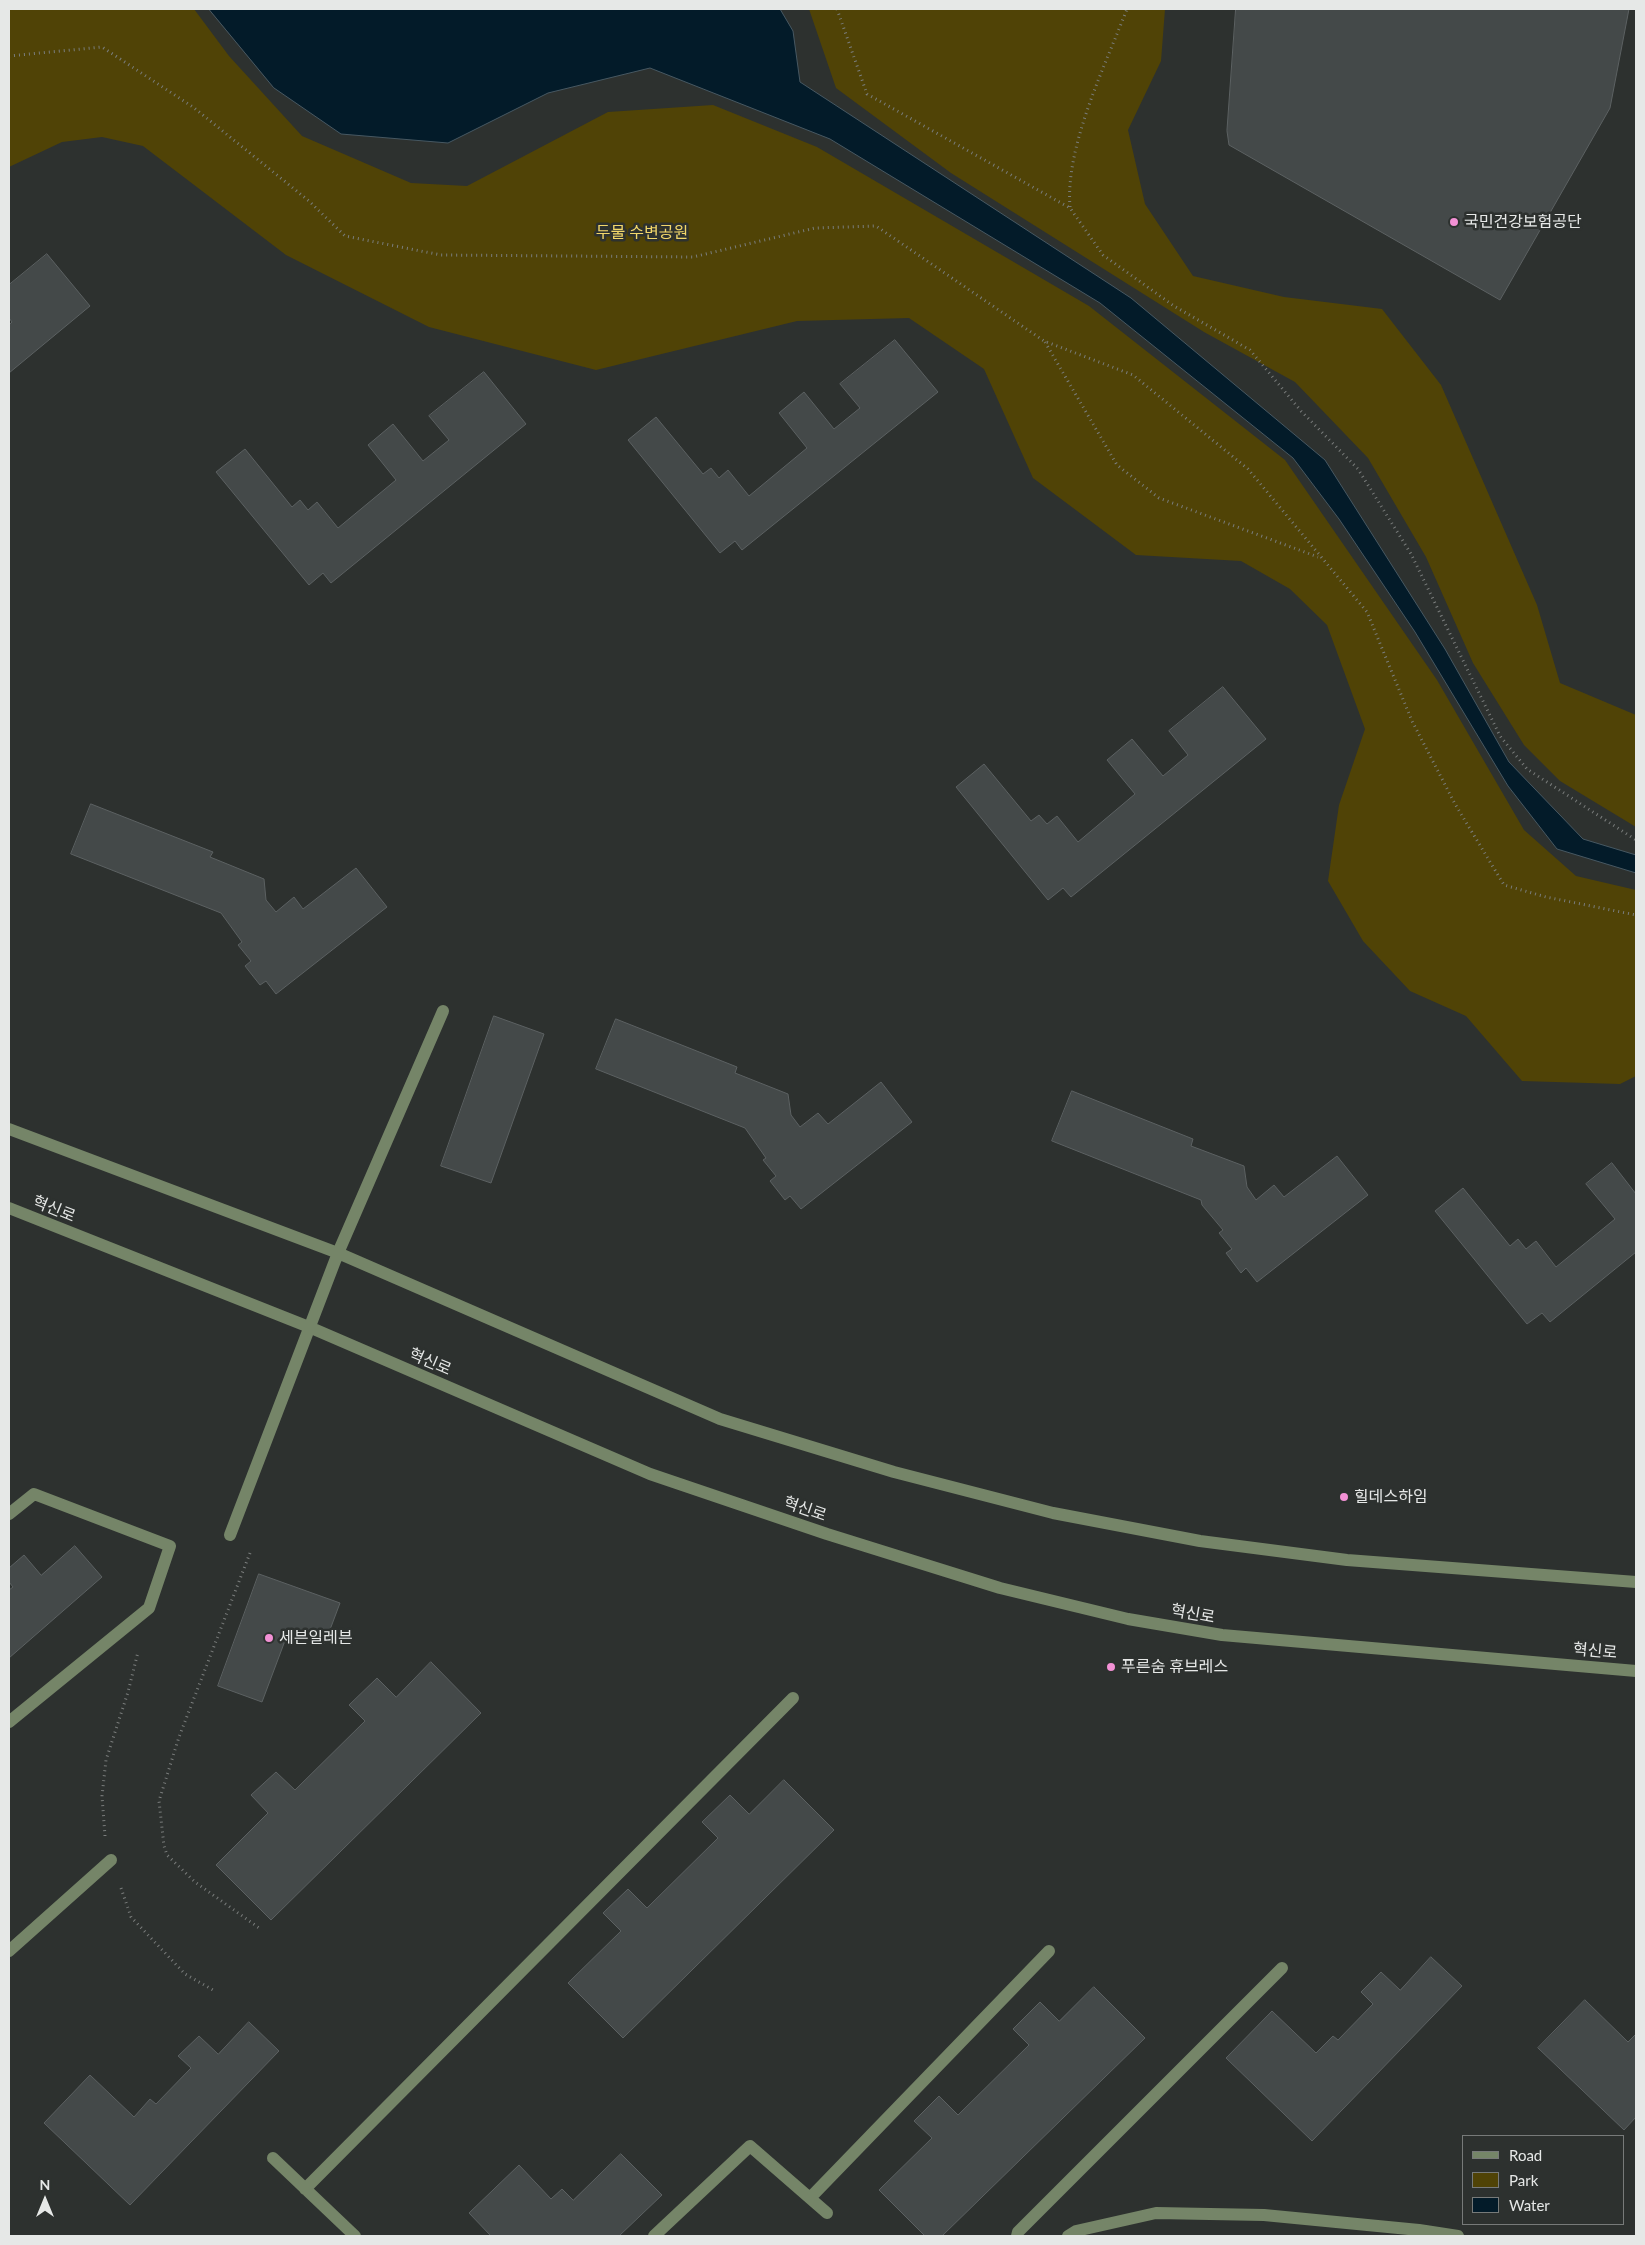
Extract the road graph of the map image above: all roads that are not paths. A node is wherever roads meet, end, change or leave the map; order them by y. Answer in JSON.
{"nodes":[{"id":1,"x":443,"y":1011,"type":"dead end"},
{"id":2,"x":9,"y":1129,"type":"edge"},
{"id":3,"x":9,"y":1208,"type":"edge"},
{"id":4,"x":338,"y":1253,"type":"junction"},
{"id":5,"x":309,"y":1327,"type":"junction"},
{"id":6,"x":9,"y":1514,"type":"edge"},
{"id":7,"x":230,"y":1535,"type":"dead end"},
{"id":8,"x":1636,"y":1582,"type":"edge"},
{"id":9,"x":1636,"y":1671,"type":"edge"},
{"id":10,"x":793,"y":1698,"type":"dead end"},
{"id":11,"x":9,"y":1722,"type":"edge"},
{"id":12,"x":112,"y":1860,"type":"road end"},
{"id":13,"x":1049,"y":1950,"type":"dead end"},
{"id":14,"x":9,"y":1951,"type":"edge"},
{"id":15,"x":1282,"y":1968,"type":"dead end"},
{"id":16,"x":273,"y":2158,"type":"dead end"},
{"id":17,"x":305,"y":2189,"type":"junction"},
{"id":18,"x":810,"y":2198,"type":"junction"},
{"id":19,"x":827,"y":2213,"type":"dead end"},
{"id":20,"x":355,"y":2236,"type":"edge"},
{"id":21,"x":654,"y":2236,"type":"edge"},
{"id":22,"x":1017,"y":2236,"type":"edge"},
{"id":23,"x":1068,"y":2236,"type":"edge"},
{"id":24,"x":1458,"y":2236,"type":"edge"}],
"edges":[{"from":1,"to":4,"type":"street"},
{"from":2,"to":4,"type":"street"},
{"from":3,"to":5,"type":"street","name":"혁신로"},
{"from":4,"to":5,"type":"street"},
{"from":4,"to":8,"type":"street"},
{"from":5,"to":7,"type":"street"},
{"from":5,"to":9,"type":"street","name":"혁신로"},
{"from":6,"to":11,"type":"street"},
{"from":10,"to":17,"type":"street"},
{"from":12,"to":14,"type":"street"},
{"from":13,"to":18,"type":"street"},
{"from":15,"to":22,"type":"street"},
{"from":16,"to":17,"type":"street"},
{"from":17,"to":20,"type":"street"},
{"from":18,"to":19,"type":"street"},
{"from":18,"to":21,"type":"street"},
{"from":23,"to":24,"type":"street"}]}
